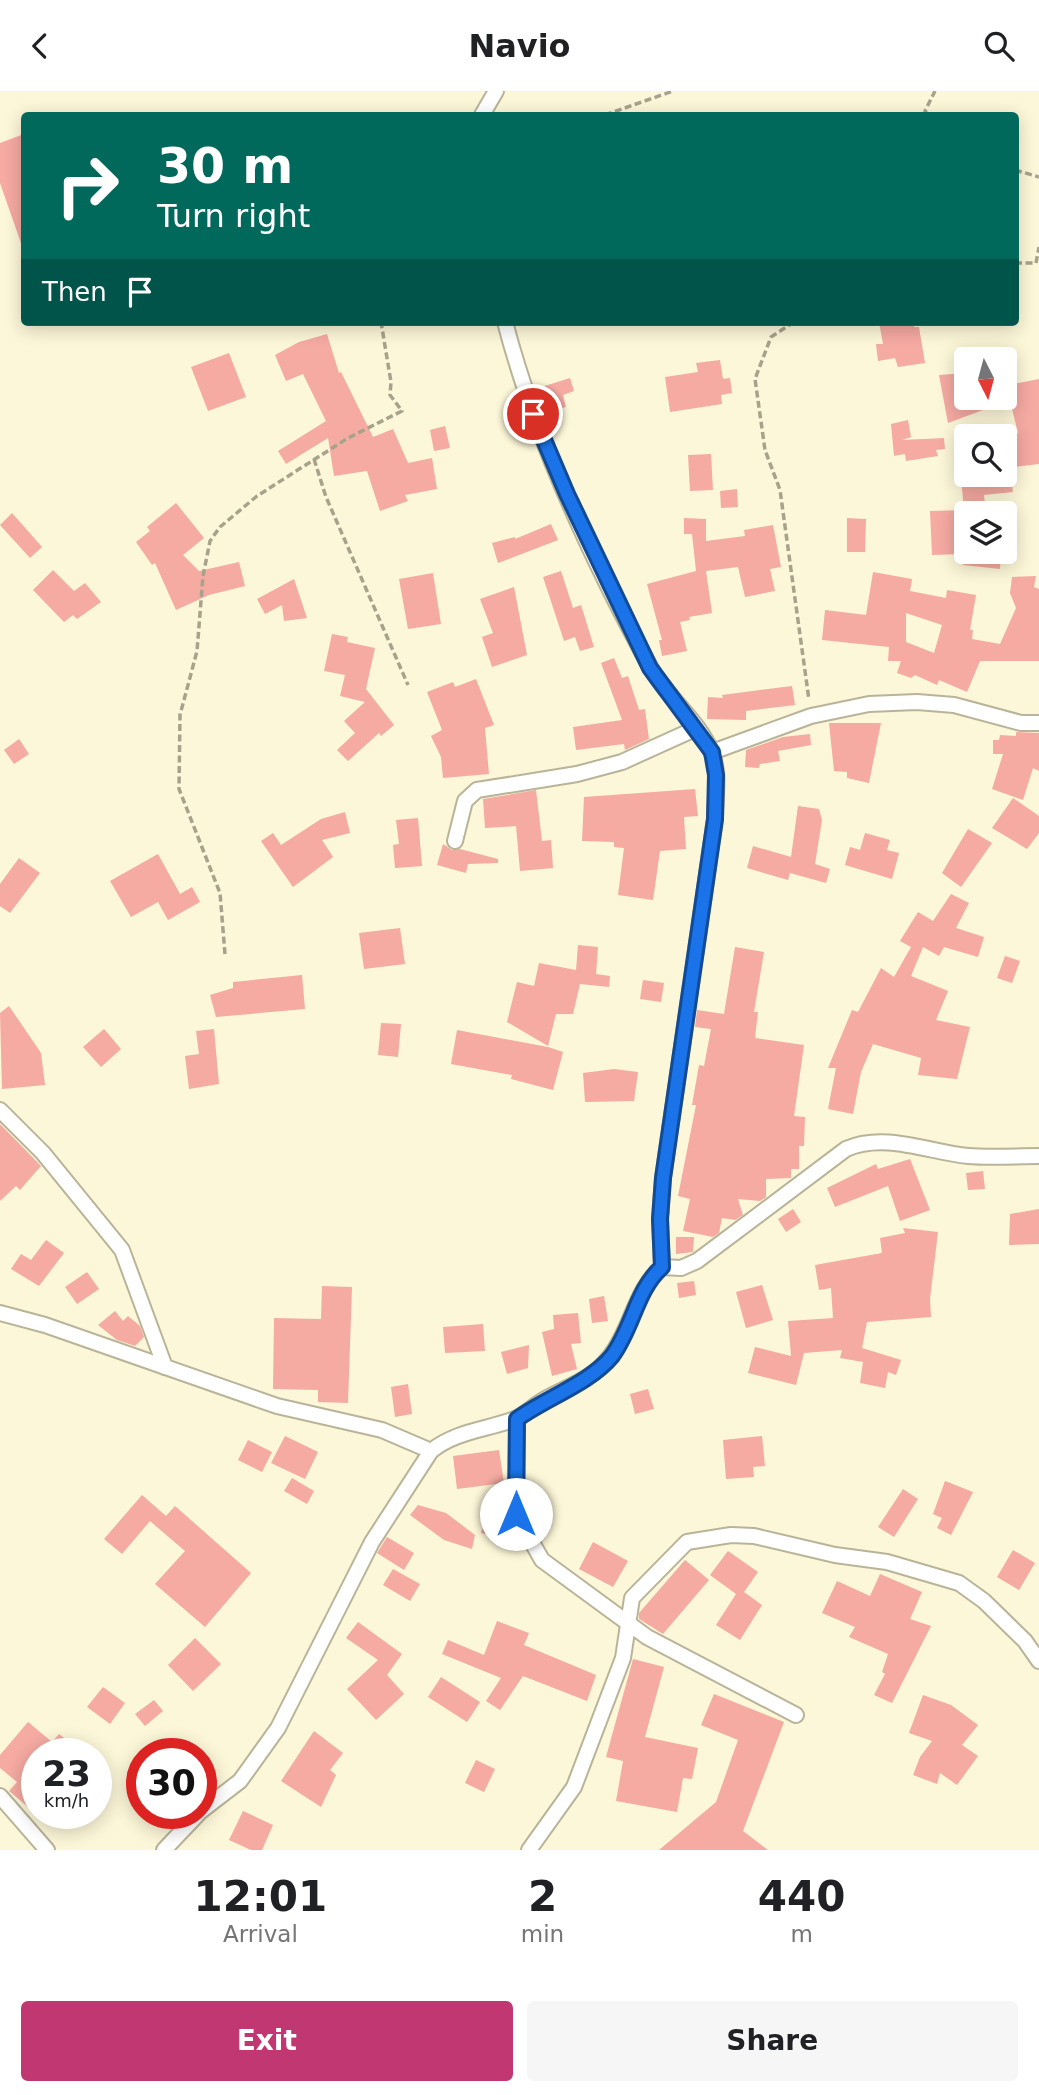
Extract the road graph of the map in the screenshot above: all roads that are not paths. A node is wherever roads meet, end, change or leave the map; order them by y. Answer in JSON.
{"nodes":[{"id":1,"x":496,"y":91,"type":"edge"},
{"id":2,"x":484,"y":112,"type":"edge"},
{"id":3,"x":506,"y":326,"type":"edge"},
{"id":4,"x":1039,"y":723,"type":"edge"},
{"id":5,"x":697,"y":728,"type":"junction"},
{"id":6,"x":712,"y":752,"type":"junction"},
{"id":7,"x":455,"y":841,"type":"dead end"},
{"id":8,"x":0,"y":1110,"type":"edge"},
{"id":9,"x":1039,"y":1156,"type":"edge"},
{"id":10,"x":662,"y":1267,"type":"junction"},
{"id":11,"x":0,"y":1313,"type":"edge"},
{"id":12,"x":164,"y":1367,"type":"junction"},
{"id":13,"x":517,"y":1419,"type":"junction"},
{"id":14,"x":431,"y":1451,"type":"junction"},
{"id":15,"x":629,"y":1621,"type":"junction"},
{"id":16,"x":1039,"y":1661,"type":"edge"},
{"id":17,"x":796,"y":1715,"type":"dead end"},
{"id":18,"x":0,"y":1796,"type":"edge"},
{"id":19,"x":217,"y":1799,"type":"edge"},
{"id":20,"x":184,"y":1829,"type":"edge"},
{"id":21,"x":47,"y":1850,"type":"edge"},
{"id":22,"x":165,"y":1850,"type":"edge"},
{"id":23,"x":529,"y":1850,"type":"edge"}],
"edges":[{"from":1,"to":2,"type":"street"},
{"from":3,"to":5,"type":"street"},
{"from":4,"to":6,"type":"street"},
{"from":5,"to":6,"type":"street"},
{"from":5,"to":7,"type":"street"},
{"from":6,"to":10,"type":"street"},
{"from":8,"to":12,"type":"street"},
{"from":9,"to":10,"type":"street"},
{"from":10,"to":13,"type":"street"},
{"from":11,"to":12,"type":"street"},
{"from":12,"to":14,"type":"street"},
{"from":13,"to":14,"type":"street"},
{"from":13,"to":15,"type":"street"},
{"from":14,"to":19,"type":"street"},
{"from":15,"to":16,"type":"street"},
{"from":15,"to":17,"type":"street"},
{"from":15,"to":23,"type":"street"},
{"from":18,"to":21,"type":"street"},
{"from":20,"to":22,"type":"street"}]}
